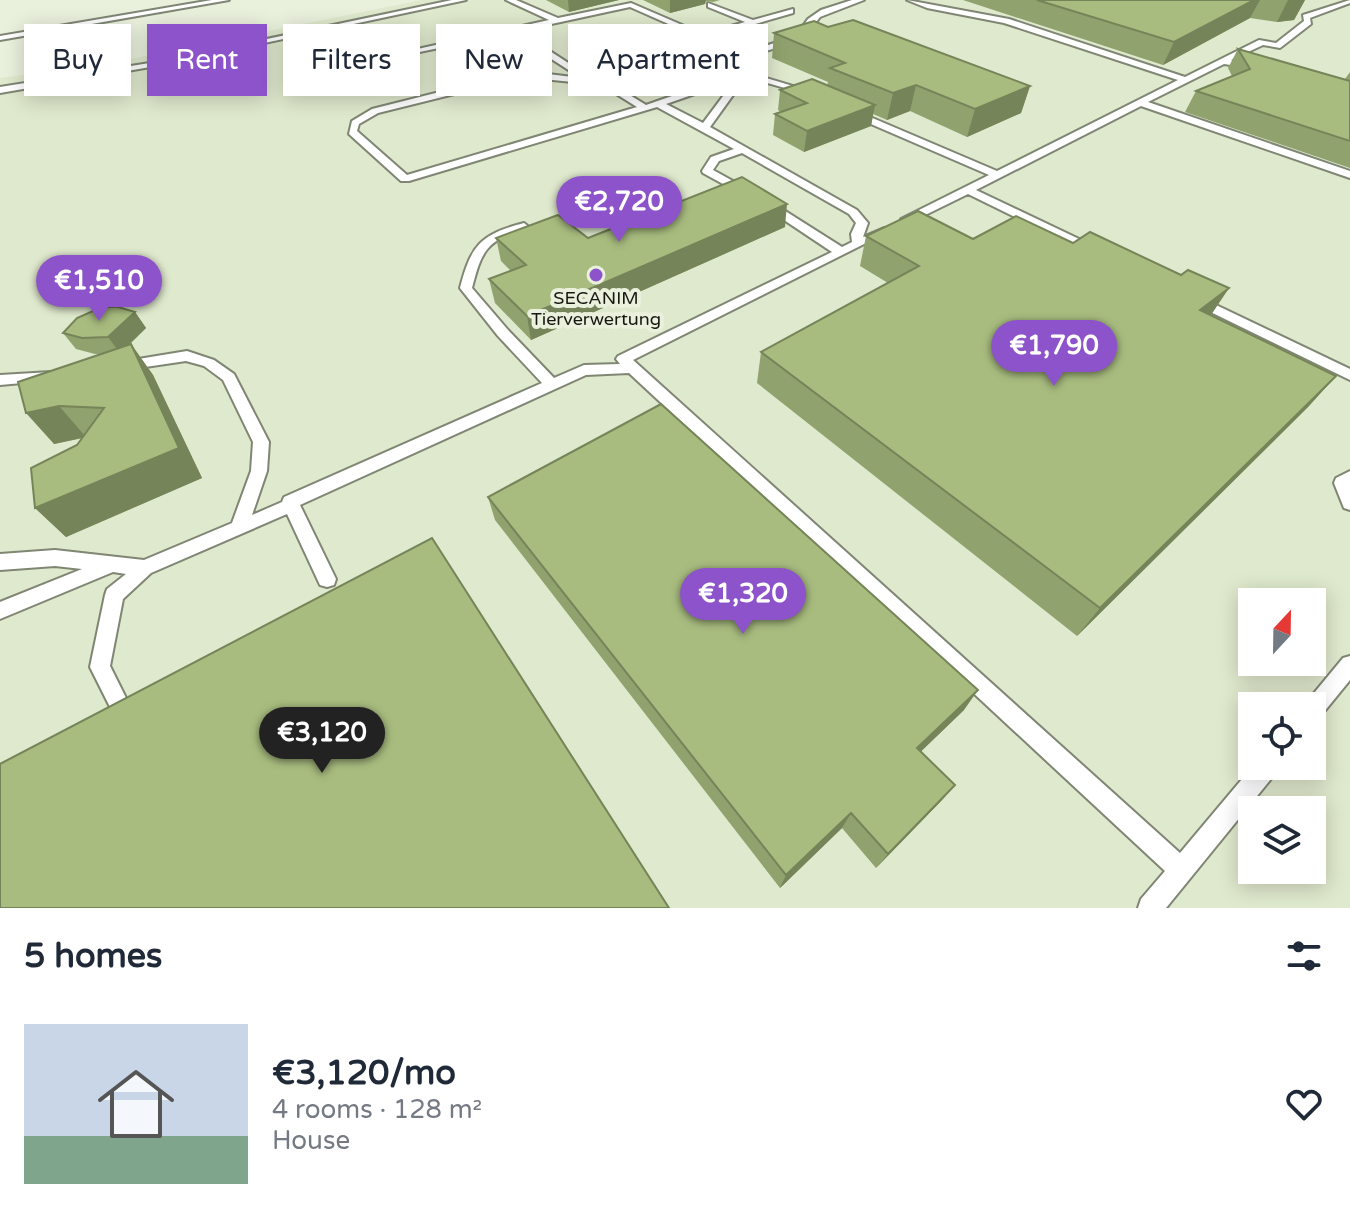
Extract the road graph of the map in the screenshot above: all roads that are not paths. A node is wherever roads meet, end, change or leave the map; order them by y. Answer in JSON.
{"nodes":[{"id":1,"x":225,"y":0,"type":"edge"},
{"id":2,"x":462,"y":0,"type":"edge"},
{"id":3,"x":510,"y":0,"type":"edge"},
{"id":4,"x":860,"y":0,"type":"edge"},
{"id":5,"x":911,"y":0,"type":"edge"},
{"id":6,"x":1348,"y":1,"type":"edge"},
{"id":7,"x":711,"y":5,"type":"dead end"},
{"id":8,"x":790,"y":11,"type":"dead end"},
{"id":9,"x":558,"y":20,"type":"junction"},
{"id":10,"x":752,"y":22,"type":"junction"},
{"id":11,"x":540,"y":24,"type":"edge"},
{"id":12,"x":676,"y":24,"type":"edge"},
{"id":13,"x":745,"y":24,"type":"edge"},
{"id":14,"x":0,"y":38,"type":"edge"},
{"id":15,"x":768,"y":48,"type":"edge"},
{"id":16,"x":1223,"y":61,"type":"junction"},
{"id":17,"x":1251,"y":69,"type":"edge"},
{"id":18,"x":568,"y":79,"type":"edge"},
{"id":19,"x":768,"y":80,"type":"edge"},
{"id":20,"x":1186,"y":80,"type":"junction"},
{"id":21,"x":0,"y":90,"type":"edge"},
{"id":22,"x":625,"y":96,"type":"edge"},
{"id":23,"x":681,"y":96,"type":"edge"},
{"id":24,"x":728,"y":96,"type":"edge"},
{"id":25,"x":821,"y":98,"type":"edge"},
{"id":26,"x":1141,"y":103,"type":"junction"},
{"id":27,"x":658,"y":104,"type":"junction"},
{"id":28,"x":645,"y":108,"type":"junction"},
{"id":29,"x":846,"y":109,"type":"edge"},
{"id":30,"x":705,"y":128,"type":"junction"},
{"id":31,"x":740,"y":150,"type":"junction"},
{"id":32,"x":997,"y":175,"type":"junction"},
{"id":33,"x":1350,"y":175,"type":"edge"},
{"id":34,"x":968,"y":190,"type":"junction"},
{"id":35,"x":540,"y":241,"type":"edge"},
{"id":36,"x":858,"y":243,"type":"junction"},
{"id":37,"x":841,"y":252,"type":"junction"},
{"id":38,"x":1109,"y":258,"type":"edge"},
{"id":39,"x":1180,"y":292,"type":"edge"},
{"id":40,"x":108,"y":368,"type":"edge"},
{"id":41,"x":633,"y":368,"type":"junction"},
{"id":42,"x":1350,"y":375,"type":"edge"},
{"id":43,"x":65,"y":376,"type":"edge"},
{"id":44,"x":0,"y":380,"type":"edge"},
{"id":45,"x":552,"y":384,"type":"junction"},
{"id":46,"x":1350,"y":477,"type":"edge"},
{"id":47,"x":1350,"y":503,"type":"edge"},
{"id":48,"x":292,"y":505,"type":"junction"},
{"id":49,"x":238,"y":530,"type":"junction"},
{"id":50,"x":0,"y":562,"type":"edge"},
{"id":51,"x":111,"y":564,"type":"junction"},
{"id":52,"x":145,"y":568,"type":"junction"},
{"id":53,"x":327,"y":579,"type":"dead end"},
{"id":54,"x":0,"y":611,"type":"edge"},
{"id":55,"x":1350,"y":665,"type":"edge"},
{"id":56,"x":1326,"y":694,"type":"edge"},
{"id":57,"x":120,"y":706,"type":"edge"},
{"id":58,"x":1255,"y":780,"type":"edge"},
{"id":59,"x":1181,"y":870,"type":"junction"},
{"id":60,"x":1150,"y":908,"type":"edge"}],
"edges":[{"from":1,"to":14,"type":"lane"},
{"from":2,"to":21,"type":"lane"},
{"from":3,"to":9,"type":"lane"},
{"from":4,"to":15,"type":"lane"},
{"from":5,"to":20,"type":"lane"},
{"from":6,"to":16,"type":"lane"},
{"from":7,"to":10,"type":"lane"},
{"from":8,"to":10,"type":"lane"},
{"from":9,"to":11,"type":"lane"},
{"from":9,"to":12,"type":"lane"},
{"from":10,"to":13,"type":"lane"},
{"from":16,"to":17,"type":"lane"},
{"from":16,"to":20,"type":"lane"},
{"from":18,"to":28,"type":"lane"},
{"from":19,"to":25,"type":"lane"},
{"from":20,"to":26,"type":"lane"},
{"from":22,"to":28,"type":"lane"},
{"from":23,"to":27,"type":"lane"},
{"from":24,"to":30,"type":"lane"},
{"from":26,"to":32,"type":"lane"},
{"from":26,"to":33,"type":"lane"},
{"from":27,"to":28,"type":"lane"},
{"from":27,"to":30,"type":"lane"},
{"from":29,"to":32,"type":"lane"},
{"from":30,"to":31,"type":"lane"},
{"from":31,"to":36,"type":"lane"},
{"from":31,"to":37,"type":"lane"},
{"from":32,"to":34,"type":"lane"},
{"from":34,"to":36,"type":"lane"},
{"from":34,"to":38,"type":"lane"},
{"from":35,"to":45,"type":"lane"},
{"from":36,"to":37,"type":"lane"},
{"from":37,"to":41,"type":"lane"},
{"from":39,"to":42,"type":"lane"},
{"from":40,"to":49,"type":"lane"},
{"from":41,"to":45,"type":"lane"},
{"from":41,"to":59,"type":"lane"},
{"from":43,"to":44,"type":"lane"},
{"from":45,"to":48,"type":"lane"},
{"from":46,"to":47,"type":"lane"},
{"from":48,"to":49,"type":"lane"},
{"from":48,"to":53,"type":"lane"},
{"from":49,"to":52,"type":"lane"},
{"from":50,"to":51,"type":"lane"},
{"from":51,"to":52,"type":"lane"},
{"from":51,"to":54,"type":"lane"},
{"from":52,"to":57,"type":"lane"},
{"from":55,"to":56,"type":"lane"},
{"from":58,"to":59,"type":"lane"},
{"from":59,"to":60,"type":"lane"}]}
